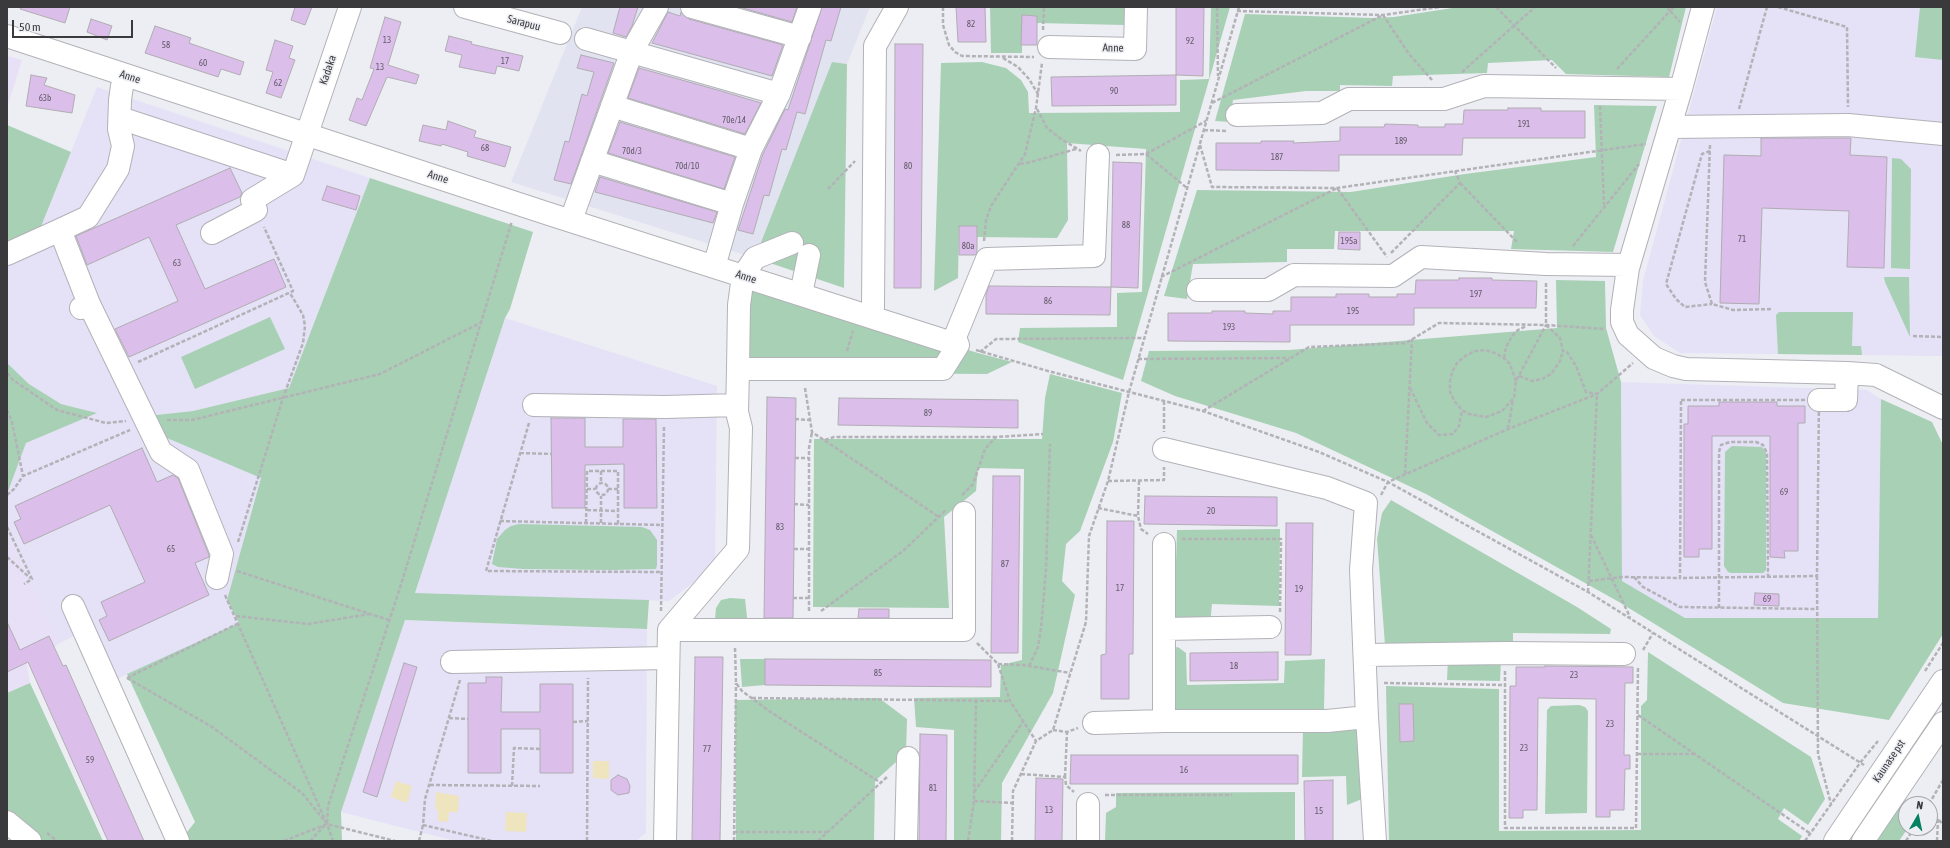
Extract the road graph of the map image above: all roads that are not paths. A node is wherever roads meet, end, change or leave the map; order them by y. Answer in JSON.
{"nodes":[{"id":1,"x":350,"y":7,"type":"edge"},
{"id":2,"x":465,"y":7,"type":"edge"},
{"id":3,"x":657,"y":7,"type":"edge"},
{"id":4,"x":692,"y":7,"type":"edge"},
{"id":5,"x":810,"y":7,"type":"edge"},
{"id":6,"x":897,"y":7,"type":"edge"},
{"id":7,"x":1136,"y":7,"type":"edge"},
{"id":8,"x":1704,"y":7,"type":"edge"},
{"id":9,"x":560,"y":33,"type":"dead end"},
{"id":10,"x":7,"y":36,"type":"edge"},
{"id":11,"x":800,"y":37,"type":"junction"},
{"id":12,"x":586,"y":39,"type":"dead end"},
{"id":13,"x":1043,"y":49,"type":"road end"},
{"id":14,"x":632,"y":51,"type":"junction"},
{"id":15,"x":127,"y":76,"type":"junction"},
{"id":16,"x":1681,"y":89,"type":"junction"},
{"id":17,"x":779,"y":94,"type":"junction"},
{"id":18,"x":612,"y":106,"type":"junction"},
{"id":19,"x":1237,"y":115,"type":"dead end"},
{"id":20,"x":120,"y":118,"type":"junction"},
{"id":21,"x":1670,"y":127,"type":"junction"},
{"id":22,"x":306,"y":134,"type":"junction"},
{"id":23,"x":1943,"y":134,"type":"edge"},
{"id":24,"x":751,"y":149,"type":"junction"},
{"id":25,"x":1098,"y":155,"type":"road end"},
{"id":26,"x":592,"y":161,"type":"junction"},
{"id":27,"x":293,"y":175,"type":"junction"},
{"id":28,"x":732,"y":204,"type":"junction"},
{"id":29,"x":571,"y":220,"type":"junction"},
{"id":30,"x":60,"y":230,"type":"junction"},
{"id":31,"x":212,"y":233,"type":"dead end"},
{"id":32,"x":7,"y":254,"type":"edge"},
{"id":33,"x":1629,"y":265,"type":"junction"},
{"id":34,"x":714,"y":267,"type":"junction"},
{"id":35,"x":743,"y":276,"type":"junction"},
{"id":36,"x":1198,"y":290,"type":"dead end"},
{"id":37,"x":800,"y":294,"type":"junction"},
{"id":38,"x":862,"y":323,"type":"junction"},
{"id":39,"x":958,"y":345,"type":"junction"},
{"id":40,"x":738,"y":369,"type":"junction"},
{"id":41,"x":1846,"y":373,"type":"junction"},
{"id":42,"x":1819,"y":400,"type":"road end"},
{"id":43,"x":534,"y":405,"type":"road end"},
{"id":44,"x":737,"y":405,"type":"junction"},
{"id":45,"x":1943,"y":408,"type":"edge"},
{"id":46,"x":1164,"y":449,"type":"dead end"},
{"id":47,"x":957,"y":507,"type":"road end"},
{"id":48,"x":1172,"y":542,"type":"road end"},
{"id":49,"x":218,"y":571,"type":"road end"},
{"id":50,"x":73,"y":606,"type":"dead end"},
{"id":51,"x":665,"y":622,"type":"junction"},
{"id":52,"x":1270,"y":627,"type":"road end"},
{"id":53,"x":1165,"y":629,"type":"junction"},
{"id":54,"x":1624,"y":654,"type":"road end"},
{"id":55,"x":1365,"y":655,"type":"junction"},
{"id":56,"x":668,"y":658,"type":"junction"},
{"id":57,"x":458,"y":662,"type":"road end"},
{"id":58,"x":1943,"y":681,"type":"edge"},
{"id":59,"x":1368,"y":717,"type":"junction"},
{"id":60,"x":1164,"y":721,"type":"junction"},
{"id":61,"x":1094,"y":723,"type":"road end"},
{"id":62,"x":1943,"y":723,"type":"edge"},
{"id":63,"x":1943,"y":743,"type":"edge"},
{"id":64,"x":908,"y":758,"type":"road end"},
{"id":65,"x":1904,"y":781,"type":"junction"},
{"id":66,"x":1876,"y":782,"type":"junction"},
{"id":67,"x":1095,"y":800,"type":"road end"},
{"id":68,"x":7,"y":822,"type":"edge"},
{"id":69,"x":1815,"y":837,"type":"edge"},
{"id":70,"x":30,"y":841,"type":"edge"},
{"id":71,"x":178,"y":841,"type":"edge"},
{"id":72,"x":665,"y":841,"type":"edge"},
{"id":73,"x":906,"y":841,"type":"edge"},
{"id":74,"x":1088,"y":841,"type":"edge"},
{"id":75,"x":1375,"y":841,"type":"edge"},
{"id":76,"x":1835,"y":841,"type":"edge"},
{"id":77,"x":1863,"y":841,"type":"edge"}],
"edges":[{"from":1,"to":22,"type":"street","name":"Kadaka"},
{"from":2,"to":9,"type":"street","name":"Sarapuu"},
{"from":3,"to":14,"type":"street"},
{"from":4,"to":11,"type":"street"},
{"from":5,"to":11,"type":"street"},
{"from":6,"to":38,"type":"street"},
{"from":7,"to":13,"type":"street","name":"Anne"},
{"from":8,"to":16,"type":"street"},
{"from":10,"to":15,"type":"street","name":"Anne"},
{"from":11,"to":17,"type":"street"},
{"from":12,"to":14,"type":"street"},
{"from":14,"to":17,"type":"street"},
{"from":14,"to":18,"type":"street"},
{"from":15,"to":20,"type":"street"},
{"from":15,"to":22,"type":"street","name":"Anne"},
{"from":16,"to":19,"type":"street"},
{"from":16,"to":21,"type":"street"},
{"from":17,"to":24,"type":"street"},
{"from":18,"to":24,"type":"street"},
{"from":18,"to":26,"type":"street"},
{"from":20,"to":27,"type":"street"},
{"from":20,"to":30,"type":"street"},
{"from":21,"to":23,"type":"street"},
{"from":21,"to":33,"type":"street"},
{"from":22,"to":27,"type":"street","name":"Kadaka"},
{"from":22,"to":29,"type":"street","name":"Anne"},
{"from":24,"to":28,"type":"street"},
{"from":25,"to":39,"type":"street"},
{"from":26,"to":28,"type":"street"},
{"from":26,"to":29,"type":"street"},
{"from":27,"to":31,"type":"street"},
{"from":28,"to":34,"type":"street"},
{"from":29,"to":34,"type":"street","name":"Anne"},
{"from":30,"to":32,"type":"street"},
{"from":30,"to":49,"type":"street"},
{"from":33,"to":36,"type":"street"},
{"from":33,"to":41,"type":"street"},
{"from":34,"to":35,"type":"street","name":"Anne"},
{"from":35,"to":37,"type":"street","name":"Anne"},
{"from":35,"to":37,"type":"street"},
{"from":35,"to":40,"type":"street"},
{"from":37,"to":38,"type":"street","name":"Anne"},
{"from":38,"to":39,"type":"street","name":"Anne"},
{"from":39,"to":40,"type":"street"},
{"from":40,"to":44,"type":"street"},
{"from":41,"to":42,"type":"street"},
{"from":41,"to":45,"type":"street"},
{"from":43,"to":44,"type":"street"},
{"from":44,"to":51,"type":"street"},
{"from":46,"to":55,"type":"street"},
{"from":47,"to":51,"type":"street"},
{"from":48,"to":53,"type":"street"},
{"from":50,"to":71,"type":"street"},
{"from":51,"to":56,"type":"street"},
{"from":52,"to":53,"type":"street"},
{"from":53,"to":60,"type":"street"},
{"from":54,"to":55,"type":"street"},
{"from":55,"to":59,"type":"street"},
{"from":56,"to":57,"type":"street"},
{"from":56,"to":72,"type":"street"},
{"from":58,"to":66,"type":"street","name":"Kaunase pst"},
{"from":59,"to":60,"type":"street"},
{"from":59,"to":75,"type":"street"},
{"from":60,"to":61,"type":"street"},
{"from":62,"to":65,"type":"street"},
{"from":63,"to":65,"type":"street"},
{"from":64,"to":73,"type":"street"},
{"from":65,"to":77,"type":"street"},
{"from":66,"to":69,"type":"street"},
{"from":66,"to":76,"type":"street","name":"Kaunase pst"},
{"from":67,"to":74,"type":"street"},
{"from":68,"to":70,"type":"street"}]}
